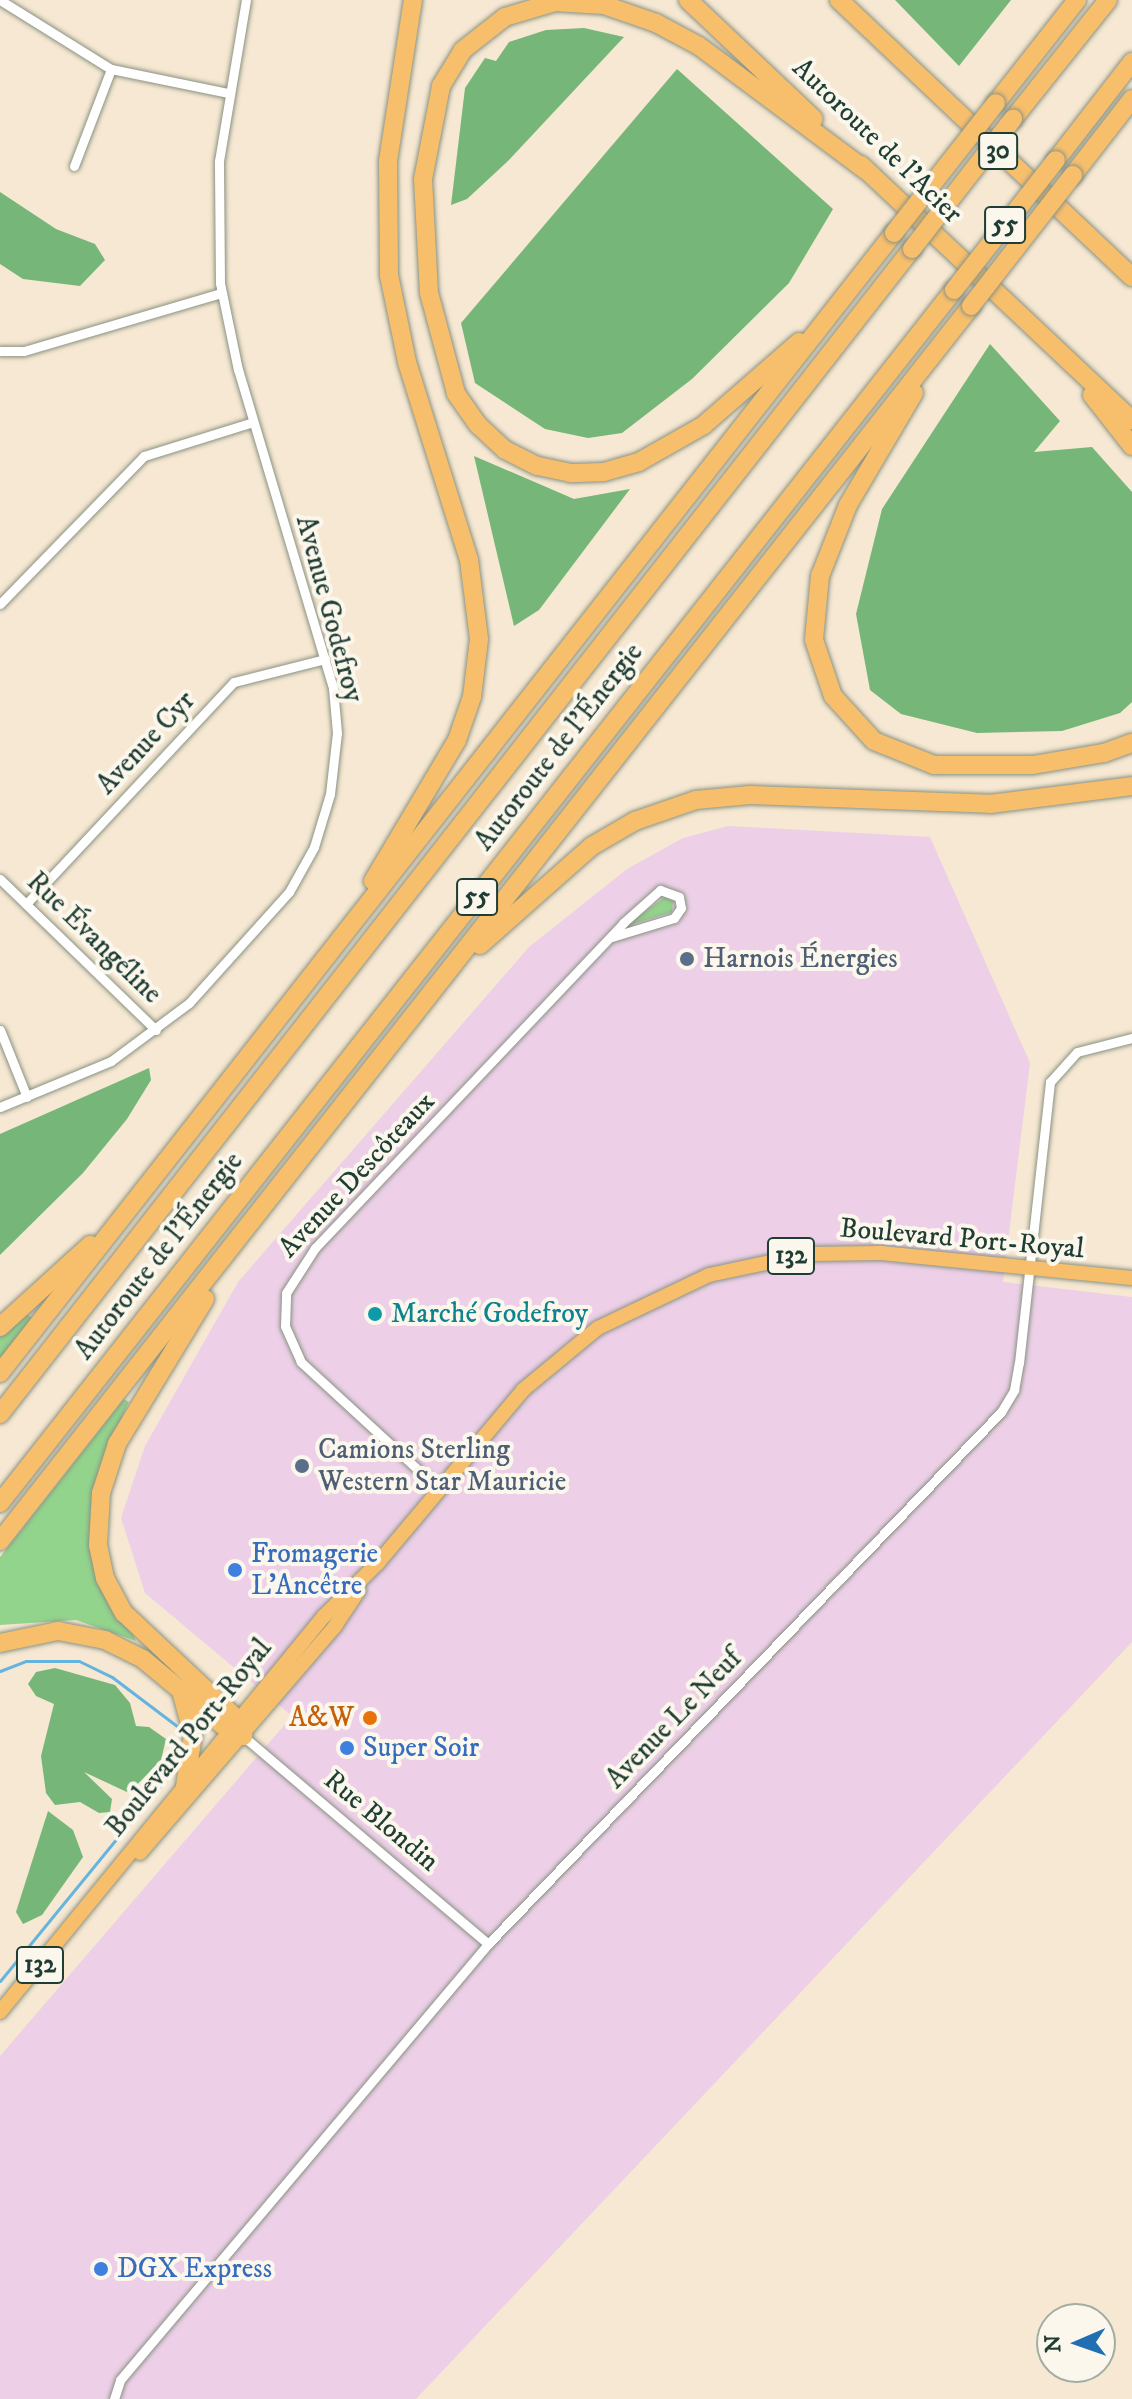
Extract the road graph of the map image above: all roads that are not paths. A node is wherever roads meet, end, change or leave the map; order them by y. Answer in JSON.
{"nodes":[{"id":1,"x":246,"y":0,"type":"edge"},
{"id":2,"x":413,"y":0,"type":"edge"},
{"id":3,"x":688,"y":0,"type":"edge"},
{"id":4,"x":839,"y":0,"type":"edge"},
{"id":5,"x":856,"y":0,"type":"edge"},
{"id":6,"x":1061,"y":0,"type":"edge"},
{"id":7,"x":1077,"y":0,"type":"edge"},
{"id":8,"x":1108,"y":0,"type":"edge"},
{"id":9,"x":1,"y":2,"type":"edge"},
{"id":10,"x":900,"y":58,"type":"junction"},
{"id":11,"x":1132,"y":62,"type":"edge"},
{"id":12,"x":111,"y":69,"type":"junction"},
{"id":13,"x":1014,"y":81,"type":"junction"},
{"id":14,"x":228,"y":93,"type":"junction"},
{"id":15,"x":1132,"y":102,"type":"edge"},
{"id":16,"x":74,"y":166,"type":"dead end"},
{"id":17,"x":867,"y":171,"type":"junction"},
{"id":18,"x":1096,"y":243,"type":"junction"},
{"id":19,"x":1132,"y":269,"type":"edge"},
{"id":20,"x":1132,"y":277,"type":"edge"},
{"id":21,"x":221,"y":293,"type":"junction"},
{"id":22,"x":829,"y":317,"type":"junction"},
{"id":23,"x":955,"y":326,"type":"junction"},
{"id":24,"x":1056,"y":348,"type":"junction"},
{"id":25,"x":0,"y":351,"type":"edge"},
{"id":26,"x":1132,"y":420,"type":"edge"},
{"id":27,"x":253,"y":422,"type":"junction"},
{"id":28,"x":1132,"y":446,"type":"edge"},
{"id":29,"x":0,"y":604,"type":"edge"},
{"id":30,"x":325,"y":659,"type":"junction"},
{"id":31,"x":1132,"y":743,"type":"edge"},
{"id":32,"x":1132,"y":786,"type":"edge"},
{"id":33,"x":0,"y":879,"type":"edge"},
{"id":34,"x":26,"y":904,"type":"junction"},
{"id":35,"x":612,"y":937,"type":"junction"},
{"id":36,"x":442,"y":979,"type":"junction"},
{"id":37,"x":305,"y":985,"type":"junction"},
{"id":38,"x":0,"y":1030,"type":"edge"},
{"id":39,"x":156,"y":1030,"type":"junction"},
{"id":40,"x":1132,"y":1038,"type":"edge"},
{"id":41,"x":27,"y":1097,"type":"junction"},
{"id":42,"x":0,"y":1107,"type":"edge"},
{"id":43,"x":132,"y":1204,"type":"junction"},
{"id":44,"x":252,"y":1221,"type":"junction"},
{"id":45,"x":1028,"y":1269,"type":"junction"},
{"id":46,"x":1132,"y":1278,"type":"edge"},
{"id":47,"x":0,"y":1327,"type":"edge"},
{"id":48,"x":0,"y":1373,"type":"edge"},
{"id":49,"x":0,"y":1414,"type":"edge"},
{"id":50,"x":439,"y":1489,"type":"junction"},
{"id":51,"x":0,"y":1503,"type":"edge"},
{"id":52,"x":0,"y":1541,"type":"edge"},
{"id":53,"x":0,"y":1643,"type":"edge"},
{"id":54,"x":181,"y":1691,"type":"junction"},
{"id":55,"x":237,"y":1729,"type":"junction"},
{"id":56,"x":185,"y":1786,"type":"junction"},
{"id":57,"x":80,"y":1917,"type":"junction"},
{"id":58,"x":488,"y":1944,"type":"junction"},
{"id":59,"x":0,"y":2012,"type":"edge"},
{"id":60,"x":114,"y":2399,"type":"edge"}],
"edges":[{"from":1,"to":14,"type":"street","name":"Avenue Godefroy"},
{"from":2,"to":37,"type":"highway"},
{"from":3,"to":17,"type":"highway","name":"Autoroute de l'Acier"},
{"from":4,"to":10,"type":"highway","number":"30"},
{"from":5,"to":10,"type":"highway"},
{"from":6,"to":13,"type":"highway"},
{"from":7,"to":13,"type":"highway"},
{"from":8,"to":49,"type":"highway","name":"Autoroute de l'Énergie","number":"55","bridge":true},
{"from":9,"to":12,"type":"street"},
{"from":10,"to":18,"type":"highway","number":"30"},
{"from":11,"to":51,"type":"highway","name":"Autoroute de l'Énergie","number":"55","bridge":true},
{"from":12,"to":14,"type":"street"},
{"from":12,"to":16,"type":"street"},
{"from":13,"to":22,"type":"highway","bridge":true},
{"from":14,"to":21,"type":"street","name":"Avenue Godefroy"},
{"from":15,"to":23,"type":"highway","bridge":true},
{"from":17,"to":22,"type":"highway"},
{"from":17,"to":24,"type":"highway","name":"Autoroute de l'Acier"},
{"from":18,"to":19,"type":"highway"},
{"from":18,"to":20,"type":"highway","number":"30"},
{"from":21,"to":25,"type":"street"},
{"from":21,"to":27,"type":"street","name":"Avenue Godefroy"},
{"from":22,"to":37,"type":"highway"},
{"from":23,"to":31,"type":"highway"},
{"from":23,"to":36,"type":"highway"},
{"from":24,"to":26,"type":"highway","name":"Autoroute de l'Acier"},
{"from":24,"to":28,"type":"highway"},
{"from":27,"to":29,"type":"street"},
{"from":27,"to":30,"type":"street","name":"Avenue Godefroy"},
{"from":30,"to":34,"type":"street","name":"Avenue Cyr"},
{"from":30,"to":39,"type":"street","name":"Avenue Godefroy"},
{"from":32,"to":36,"type":"highway"},
{"from":33,"to":34,"type":"street","name":"Rue Évangéline"},
{"from":34,"to":39,"type":"street","name":"Rue Évangéline"},
{"from":35,"to":35,"type":"street","name":"Avenue Descôteaux"},
{"from":35,"to":50,"type":"street","name":"Avenue Descôteaux"},
{"from":36,"to":44,"type":"highway"},
{"from":37,"to":43,"type":"highway"},
{"from":38,"to":41,"type":"street"},
{"from":39,"to":41,"type":"street","name":"Avenue Godefroy"},
{"from":40,"to":45,"type":"street","name":"Avenue Le Neuf"},
{"from":41,"to":42,"type":"street","name":"Avenue Godefroy"},
{"from":43,"to":47,"type":"highway"},
{"from":43,"to":48,"type":"highway"},
{"from":44,"to":52,"type":"highway"},
{"from":44,"to":55,"type":"highway"},
{"from":45,"to":46,"type":"main road","name":"Boulevard Port-Royal","number":"132"},
{"from":45,"to":50,"type":"main road","name":"Boulevard Port-Royal","number":"132"},
{"from":45,"to":58,"type":"street","name":"Avenue Le Neuf"},
{"from":50,"to":55,"type":"main road","name":"Boulevard Port-Royal","number":"132"},
{"from":53,"to":54,"type":"highway"},
{"from":54,"to":55,"type":"highway"},
{"from":54,"to":56,"type":"highway"},
{"from":55,"to":56,"type":"main road","name":"Boulevard Port-Royal","number":"132"},
{"from":55,"to":57,"type":"main road","name":"Boulevard Port-Royal","number":"132"},
{"from":55,"to":58,"type":"street","name":"Rue Blondin"},
{"from":56,"to":57,"type":"main road","name":"Boulevard Port-Royal","number":"132"},
{"from":57,"to":59,"type":"main road","name":"Boulevard Port-Royal","number":"132"},
{"from":58,"to":60,"type":"street","name":"Avenue Le Neuf"}]}
